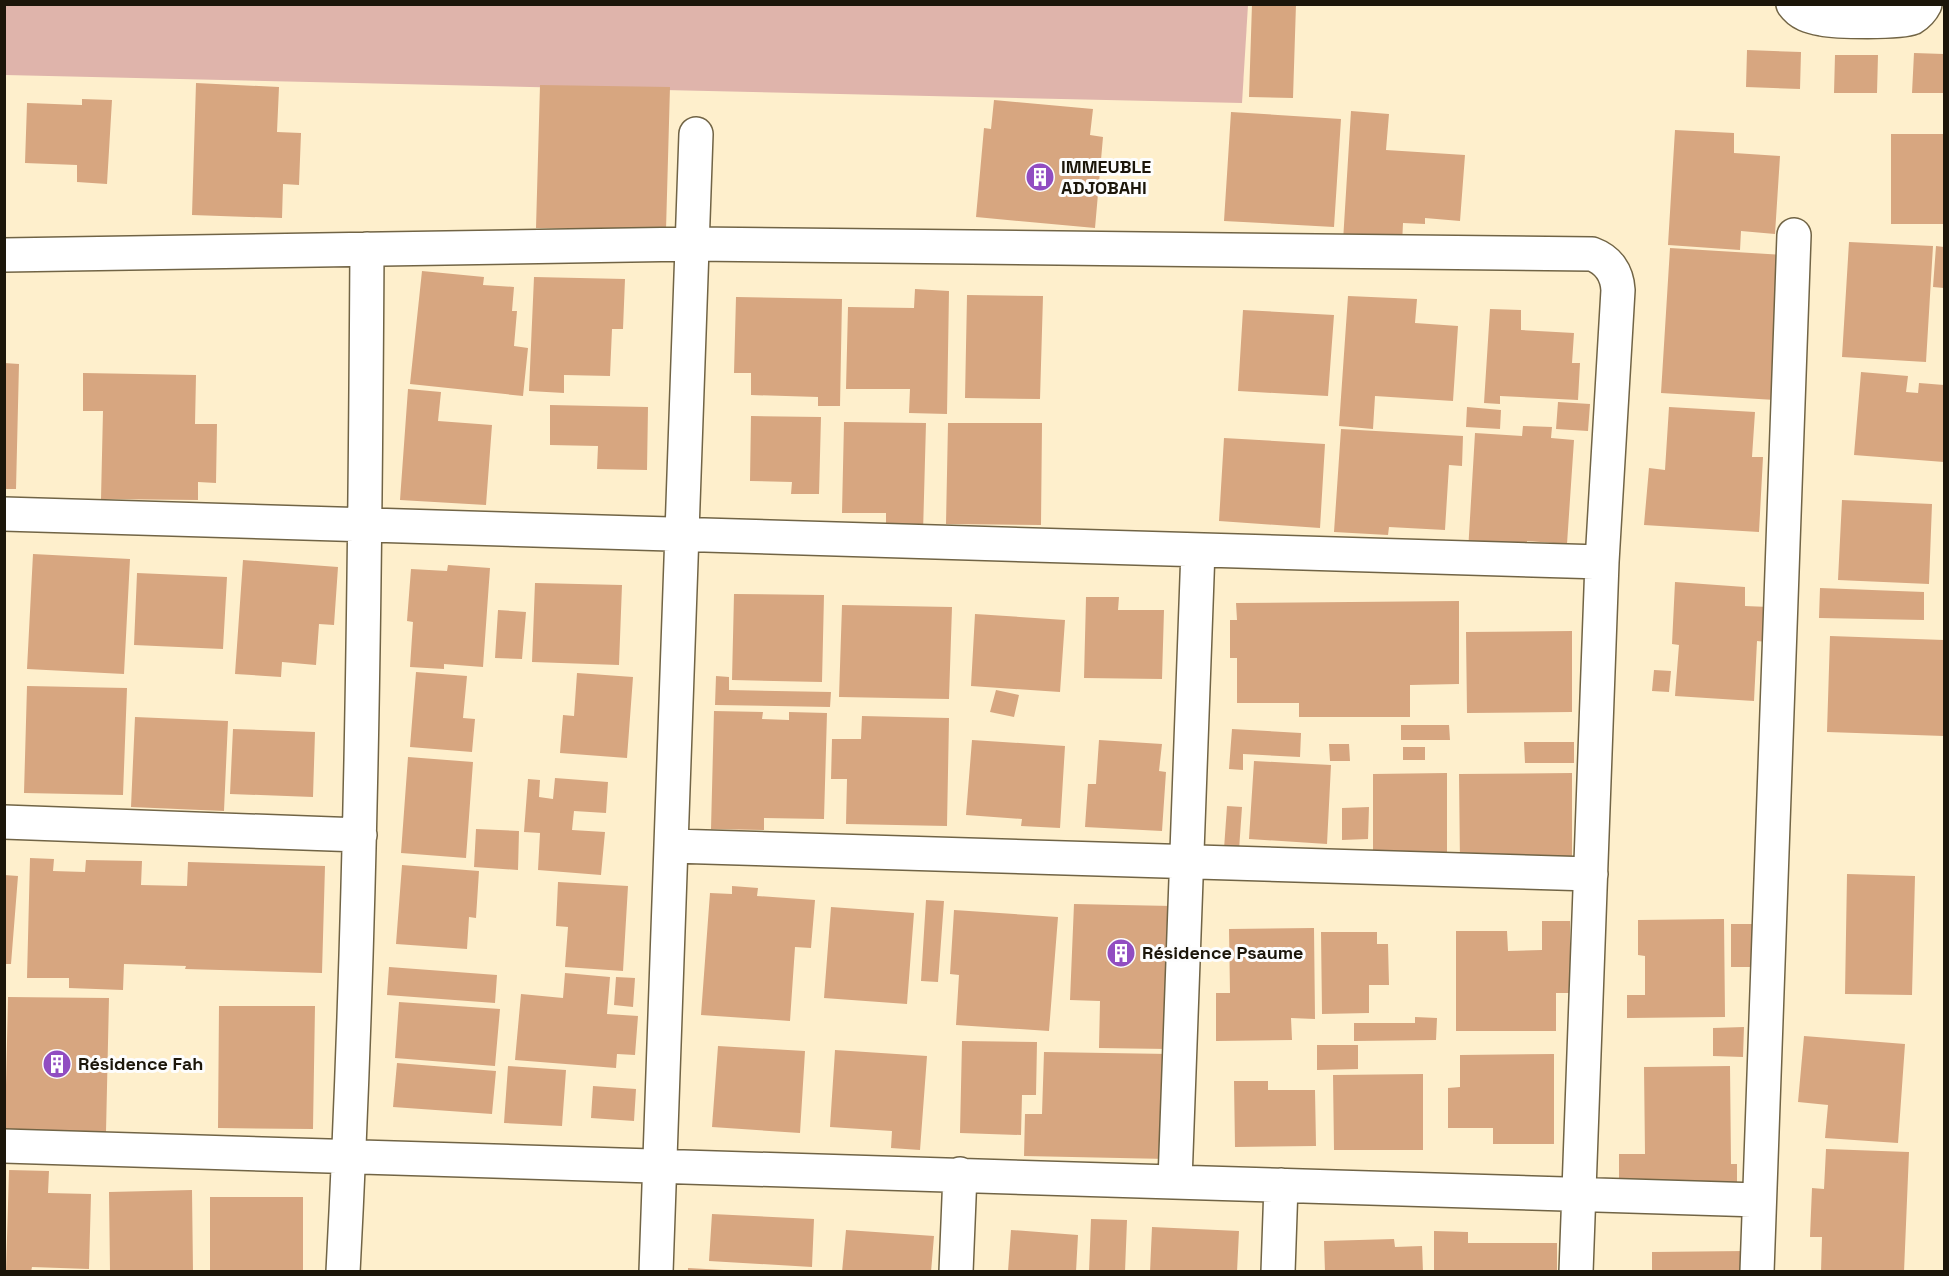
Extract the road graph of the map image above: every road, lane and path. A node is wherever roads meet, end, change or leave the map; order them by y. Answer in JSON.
{"nodes":[{"id":1,"x":1793,"y":4,"type":"edge"},
{"id":2,"x":1924,"y":4,"type":"edge"},
{"id":3,"x":696,"y":134,"type":"dead end"},
{"id":4,"x":1794,"y":235,"type":"dead end"},
{"id":5,"x":692,"y":244,"type":"junction"},
{"id":6,"x":367,"y":249,"type":"junction"},
{"id":7,"x":4,"y":255,"type":"edge"},
{"id":8,"x":4,"y":514,"type":"edge"},
{"id":9,"x":366,"y":524,"type":"junction"},
{"id":10,"x":683,"y":535,"type":"junction"},
{"id":11,"x":1198,"y":550,"type":"junction"},
{"id":12,"x":1602,"y":562,"type":"junction"},
{"id":13,"x":4,"y":822,"type":"edge"},
{"id":14,"x":360,"y":835,"type":"junction"},
{"id":15,"x":672,"y":846,"type":"junction"},
{"id":16,"x":1187,"y":862,"type":"junction"},
{"id":17,"x":1591,"y":874,"type":"junction"},
{"id":18,"x":4,"y":1146,"type":"edge"},
{"id":19,"x":349,"y":1158,"type":"junction"},
{"id":20,"x":660,"y":1166,"type":"junction"},
{"id":21,"x":960,"y":1174,"type":"junction"},
{"id":22,"x":1175,"y":1181,"type":"junction"},
{"id":23,"x":1281,"y":1185,"type":"junction"},
{"id":24,"x":1579,"y":1194,"type":"junction"},
{"id":25,"x":1759,"y":1200,"type":"junction"},
{"id":26,"x":343,"y":1272,"type":"edge"},
{"id":27,"x":656,"y":1272,"type":"edge"},
{"id":28,"x":956,"y":1272,"type":"edge"},
{"id":29,"x":1278,"y":1272,"type":"edge"},
{"id":30,"x":1576,"y":1272,"type":"edge"},
{"id":31,"x":1757,"y":1272,"type":"edge"}],
"edges":[{"from":1,"to":2,"type":"street"},
{"from":3,"to":5,"type":"street"},
{"from":4,"to":25,"type":"street"},
{"from":5,"to":6,"type":"street"},
{"from":5,"to":10,"type":"street"},
{"from":5,"to":12,"type":"street"},
{"from":6,"to":7,"type":"street"},
{"from":6,"to":9,"type":"street"},
{"from":8,"to":9,"type":"street"},
{"from":9,"to":10,"type":"street"},
{"from":9,"to":14,"type":"street"},
{"from":10,"to":11,"type":"street"},
{"from":10,"to":15,"type":"street"},
{"from":11,"to":12,"type":"street"},
{"from":11,"to":16,"type":"street"},
{"from":12,"to":17,"type":"street"},
{"from":13,"to":14,"type":"street"},
{"from":14,"to":19,"type":"street"},
{"from":15,"to":16,"type":"street"},
{"from":15,"to":20,"type":"street"},
{"from":16,"to":17,"type":"street"},
{"from":16,"to":22,"type":"street"},
{"from":17,"to":24,"type":"street"},
{"from":18,"to":19,"type":"street"},
{"from":19,"to":20,"type":"street"},
{"from":19,"to":26,"type":"street"},
{"from":20,"to":21,"type":"street"},
{"from":20,"to":27,"type":"street"},
{"from":21,"to":22,"type":"street"},
{"from":21,"to":28,"type":"street"},
{"from":22,"to":23,"type":"street"},
{"from":23,"to":24,"type":"street"},
{"from":23,"to":29,"type":"street"},
{"from":24,"to":25,"type":"street"},
{"from":24,"to":30,"type":"street"},
{"from":25,"to":31,"type":"street"}]}
